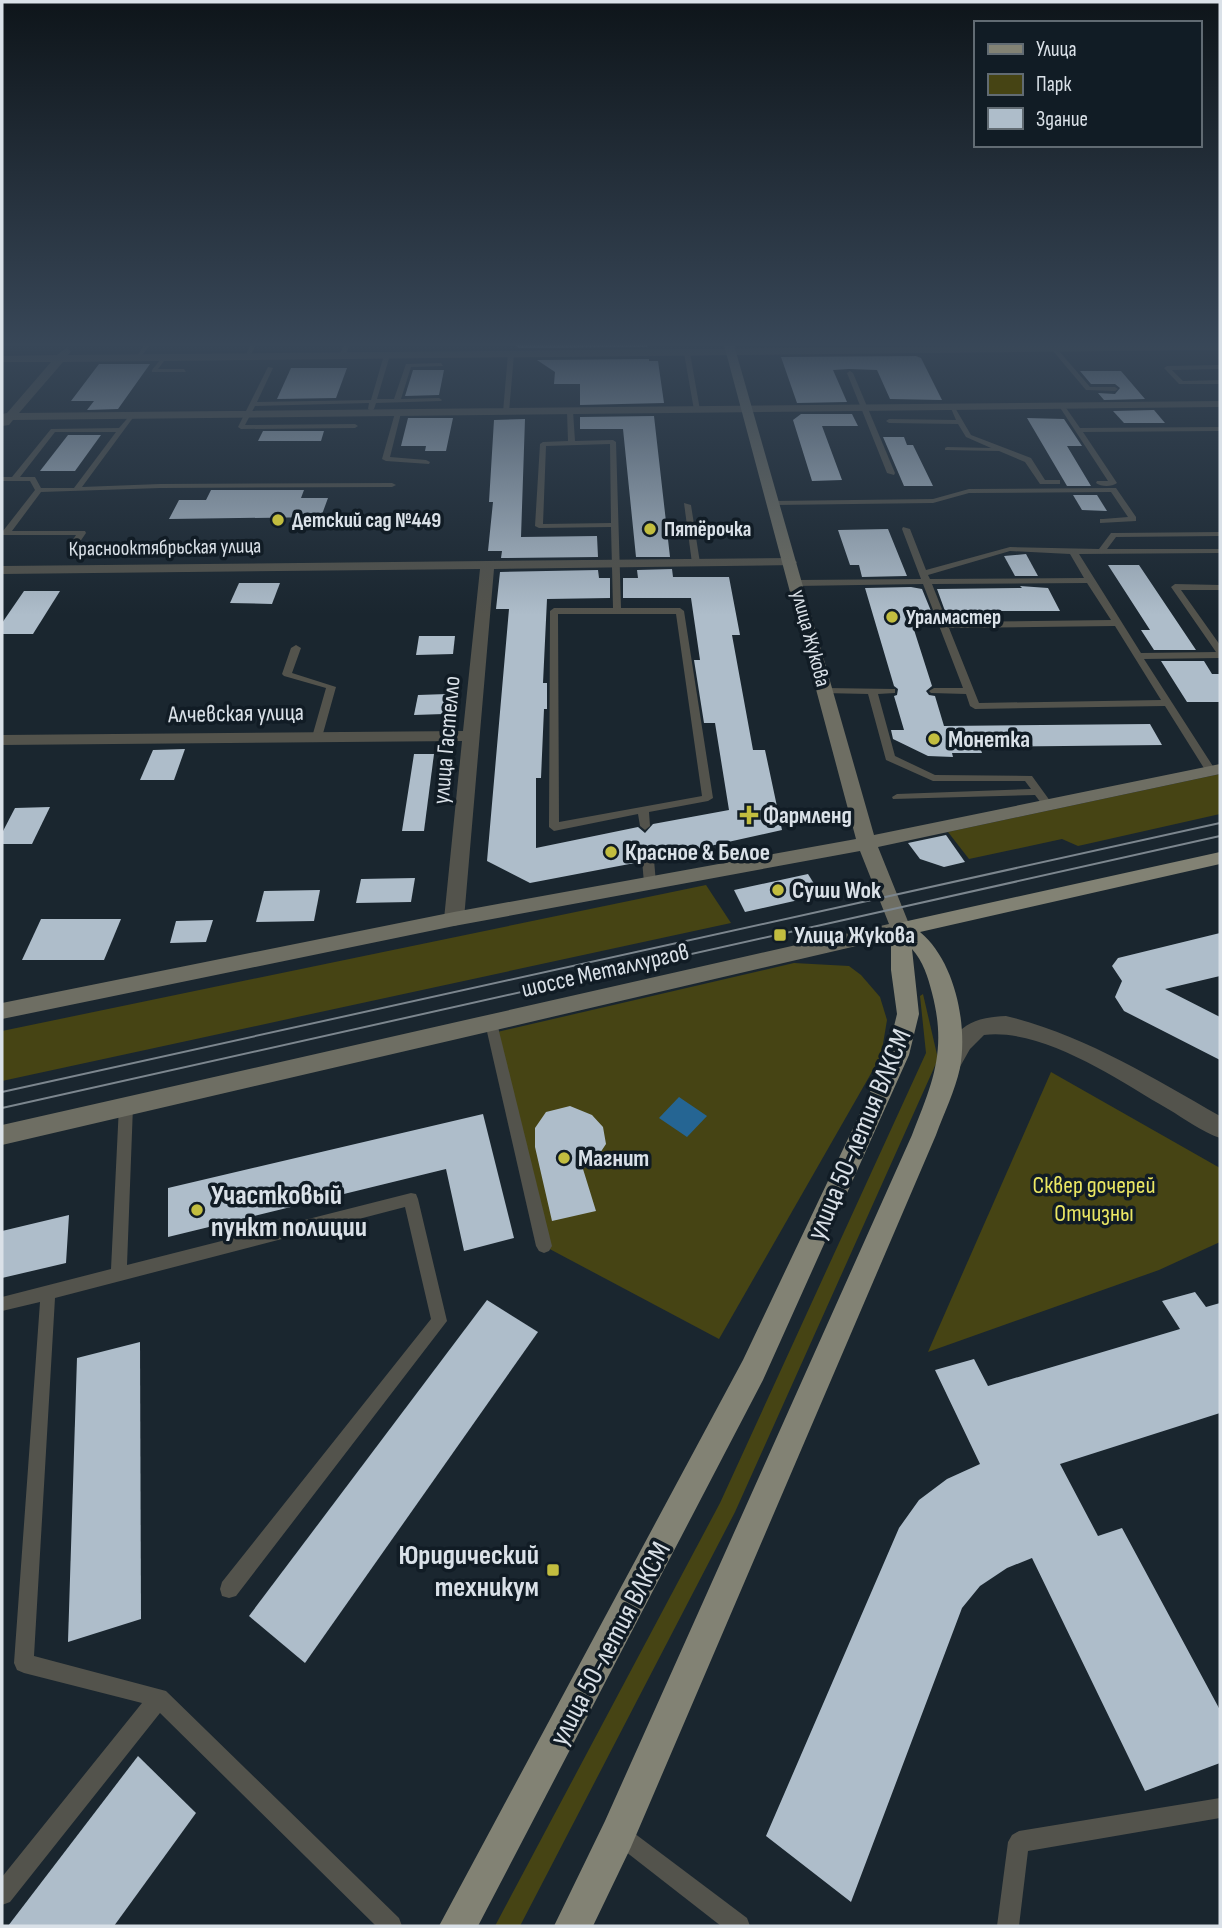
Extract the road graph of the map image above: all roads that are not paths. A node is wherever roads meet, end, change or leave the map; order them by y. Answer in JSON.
{"nodes":[{"id":1,"x":49,"y":435,"type":"edge"},
{"id":2,"x":116,"y":435,"type":"edge"},
{"id":3,"x":392,"y":435,"type":"edge"},
{"id":4,"x":571,"y":435,"type":"edge"},
{"id":5,"x":753,"y":435,"type":"edge"},
{"id":6,"x":876,"y":435,"type":"edge"},
{"id":7,"x":967,"y":435,"type":"edge"},
{"id":8,"x":1081,"y":435,"type":"edge"},
{"id":9,"x":572,"y":443,"type":"junction"},
{"id":10,"x":947,"y":449,"type":"dead end"},
{"id":11,"x":1003,"y":450,"type":"junction"},
{"id":12,"x":426,"y":462,"type":"dead end"},
{"id":13,"x":891,"y":473,"type":"dead end"},
{"id":14,"x":2,"y":479,"type":"edge"},
{"id":15,"x":14,"y":479,"type":"junction"},
{"id":16,"x":392,"y":485,"type":"dead end"},
{"id":17,"x":39,"y":490,"type":"junction"},
{"id":18,"x":76,"y":490,"type":"junction"},
{"id":19,"x":774,"y":503,"type":"junction"},
{"id":20,"x":687,"y":505,"type":"dead end"},
{"id":21,"x":1103,"y":521,"type":"dead end"},
{"id":22,"x":615,"y":525,"type":"junction"},
{"id":23,"x":906,"y":530,"type":"dead end"},
{"id":24,"x":1220,"y":534,"type":"edge"},
{"id":25,"x":72,"y":547,"type":"dead end"},
{"id":26,"x":1102,"y":551,"type":"junction"},
{"id":27,"x":1220,"y":551,"type":"edge"},
{"id":28,"x":1073,"y":552,"type":"junction"},
{"id":29,"x":790,"y":562,"type":"junction"},
{"id":30,"x":696,"y":563,"type":"junction"},
{"id":31,"x":616,"y":564,"type":"junction"},
{"id":32,"x":486,"y":565,"type":"junction"},
{"id":33,"x":2,"y":570,"type":"edge"},
{"id":34,"x":923,"y":578,"type":"junction"},
{"id":35,"x":1090,"y":580,"type":"junction"},
{"id":36,"x":796,"y":583,"type":"junction"},
{"id":37,"x":1220,"y":587,"type":"edge"},
{"id":38,"x":617,"y":611,"type":"junction"},
{"id":39,"x":1116,"y":623,"type":"junction"},
{"id":40,"x":942,"y":625,"type":"junction"},
{"id":41,"x":296,"y":648,"type":"dead end"},
{"id":42,"x":1220,"y":653,"type":"edge"},
{"id":43,"x":1138,"y":656,"type":"junction"},
{"id":44,"x":826,"y":691,"type":"junction"},
{"id":45,"x":872,"y":691,"type":"junction"},
{"id":46,"x":892,"y":691,"type":"dead end"},
{"id":47,"x":934,"y":691,"type":"dead end"},
{"id":48,"x":969,"y":691,"type":"junction"},
{"id":49,"x":1168,"y":703,"type":"junction"},
{"id":50,"x":471,"y":736,"type":"junction"},
{"id":51,"x":317,"y":737,"type":"junction"},
{"id":52,"x":2,"y":740,"type":"edge"},
{"id":53,"x":1216,"y":770,"type":"edge"},
{"id":54,"x":897,"y":797,"type":"dead end"},
{"id":55,"x":1043,"y":798,"type":"junction"},
{"id":56,"x":643,"y":810,"type":"junction"},
{"id":57,"x":645,"y":826,"type":"dead end"},
{"id":58,"x":867,"y":843,"type":"junction"},
{"id":59,"x":1220,"y":859,"type":"edge"},
{"id":60,"x":648,"y":860,"type":"dead end"},
{"id":61,"x":650,"y":883,"type":"junction"},
{"id":62,"x":454,"y":919,"type":"junction"},
{"id":63,"x":901,"y":929,"type":"junction"},
{"id":64,"x":2,"y":1012,"type":"edge"},
{"id":65,"x":491,"y":1023,"type":"junction"},
{"id":66,"x":949,"y":1066,"type":"junction"},
{"id":67,"x":126,"y":1107,"type":"junction"},
{"id":68,"x":1220,"y":1128,"type":"edge"},
{"id":69,"x":2,"y":1135,"type":"edge"},
{"id":70,"x":544,"y":1246,"type":"dead end"},
{"id":71,"x":119,"y":1272,"type":"junction"},
{"id":72,"x":48,"y":1292,"type":"junction"},
{"id":73,"x":2,"y":1304,"type":"edge"},
{"id":74,"x":229,"y":1589,"type":"dead end"},
{"id":75,"x":159,"y":1698,"type":"junction"},
{"id":76,"x":1220,"y":1808,"type":"edge"},
{"id":77,"x":618,"y":1834,"type":"junction"},
{"id":78,"x":2,"y":1895,"type":"edge"},
{"id":79,"x":391,"y":1926,"type":"edge"},
{"id":80,"x":458,"y":1926,"type":"edge"},
{"id":81,"x":573,"y":1926,"type":"edge"},
{"id":82,"x":739,"y":1926,"type":"edge"},
{"id":83,"x":1008,"y":1926,"type":"edge"}],
"edges":[{"from":1,"to":15,"type":"lane"},
{"from":2,"to":18,"type":"lane"},
{"from":3,"to":12,"type":"lane"},
{"from":4,"to":9,"type":"lane"},
{"from":5,"to":19,"type":"main road","name":"улица Жукова"},
{"from":6,"to":13,"type":"lane"},
{"from":7,"to":11,"type":"lane"},
{"from":8,"to":11,"type":"lane"},
{"from":9,"to":22,"type":"lane"},
{"from":9,"to":22,"type":"lane"},
{"from":10,"to":11,"type":"lane"},
{"from":14,"to":15,"type":"lane"},
{"from":15,"to":17,"type":"lane"},
{"from":16,"to":18,"type":"lane"},
{"from":17,"to":18,"type":"lane"},
{"from":17,"to":25,"type":"lane"},
{"from":19,"to":21,"type":"lane"},
{"from":19,"to":29,"type":"main road","name":"улица Жукова"},
{"from":20,"to":30,"type":"lane"},
{"from":22,"to":31,"type":"lane"},
{"from":23,"to":34,"type":"lane"},
{"from":24,"to":26,"type":"lane"},
{"from":26,"to":27,"type":"lane"},
{"from":26,"to":28,"type":"lane"},
{"from":28,"to":34,"type":"lane"},
{"from":28,"to":35,"type":"lane"},
{"from":29,"to":30,"type":"street","name":"Краснооктябрьская улица"},
{"from":29,"to":36,"type":"main road","name":"улица Жукова"},
{"from":30,"to":31,"type":"street","name":"Краснооктябрьская улица"},
{"from":31,"to":32,"type":"street","name":"Краснооктябрьская улица"},
{"from":31,"to":38,"type":"lane"},
{"from":32,"to":33,"type":"street","name":"Краснооктябрьская улица"},
{"from":32,"to":50,"type":"street","name":"улица Гастелло"},
{"from":34,"to":35,"type":"lane"},
{"from":34,"to":36,"type":"lane"},
{"from":34,"to":40,"type":"lane"},
{"from":35,"to":39,"type":"lane"},
{"from":36,"to":44,"type":"main road","name":"улица Жукова"},
{"from":37,"to":42,"type":"lane"},
{"from":38,"to":56,"type":"lane"},
{"from":38,"to":56,"type":"lane"},
{"from":39,"to":40,"type":"lane"},
{"from":39,"to":43,"type":"lane"},
{"from":40,"to":48,"type":"lane"},
{"from":41,"to":51,"type":"lane"},
{"from":42,"to":43,"type":"lane"},
{"from":43,"to":49,"type":"lane"},
{"from":44,"to":45,"type":"lane"},
{"from":44,"to":58,"type":"main road","name":"улица Жукова"},
{"from":45,"to":46,"type":"lane"},
{"from":45,"to":55,"type":"lane"},
{"from":47,"to":48,"type":"lane"},
{"from":48,"to":49,"type":"lane"},
{"from":49,"to":53,"type":"lane"},
{"from":50,"to":51,"type":"street","name":"Алчевская улица"},
{"from":50,"to":62,"type":"street","name":"улица Гастелло"},
{"from":51,"to":52,"type":"street","name":"Алчевская улица"},
{"from":53,"to":55,"type":"main road"},
{"from":54,"to":55,"type":"lane"},
{"from":55,"to":58,"type":"main road"},
{"from":56,"to":57,"type":"lane"},
{"from":58,"to":61,"type":"main road"},
{"from":58,"to":63,"type":"main road","name":"улица Жукова"},
{"from":59,"to":63,"type":"main road","name":"шоссе Металлургов"},
{"from":60,"to":61,"type":"lane"},
{"from":61,"to":62,"type":"main road"},
{"from":62,"to":64,"type":"main road"},
{"from":63,"to":65,"type":"main road","name":"шоссе Металлургов"},
{"from":63,"to":66,"type":"main road","name":"улица 50-летия ВЛКСМ"},
{"from":63,"to":80,"type":"main road","name":"улица 50-летия ВЛКСМ"},
{"from":65,"to":67,"type":"main road","name":"шоссе Металлургов"},
{"from":65,"to":70,"type":"lane"},
{"from":66,"to":68,"type":"street"},
{"from":66,"to":77,"type":"main road","name":"улица 50-летия ВЛКСМ"},
{"from":67,"to":69,"type":"main road","name":"шоссе Металлургов"},
{"from":67,"to":71,"type":"lane"},
{"from":71,"to":72,"type":"lane"},
{"from":71,"to":74,"type":"lane"},
{"from":72,"to":73,"type":"lane"},
{"from":72,"to":75,"type":"lane"},
{"from":75,"to":78,"type":"lane"},
{"from":75,"to":79,"type":"lane"},
{"from":76,"to":83,"type":"lane"},
{"from":77,"to":81,"type":"main road","name":"улица 50-летия ВЛКСМ"},
{"from":77,"to":82,"type":"lane"}]}
